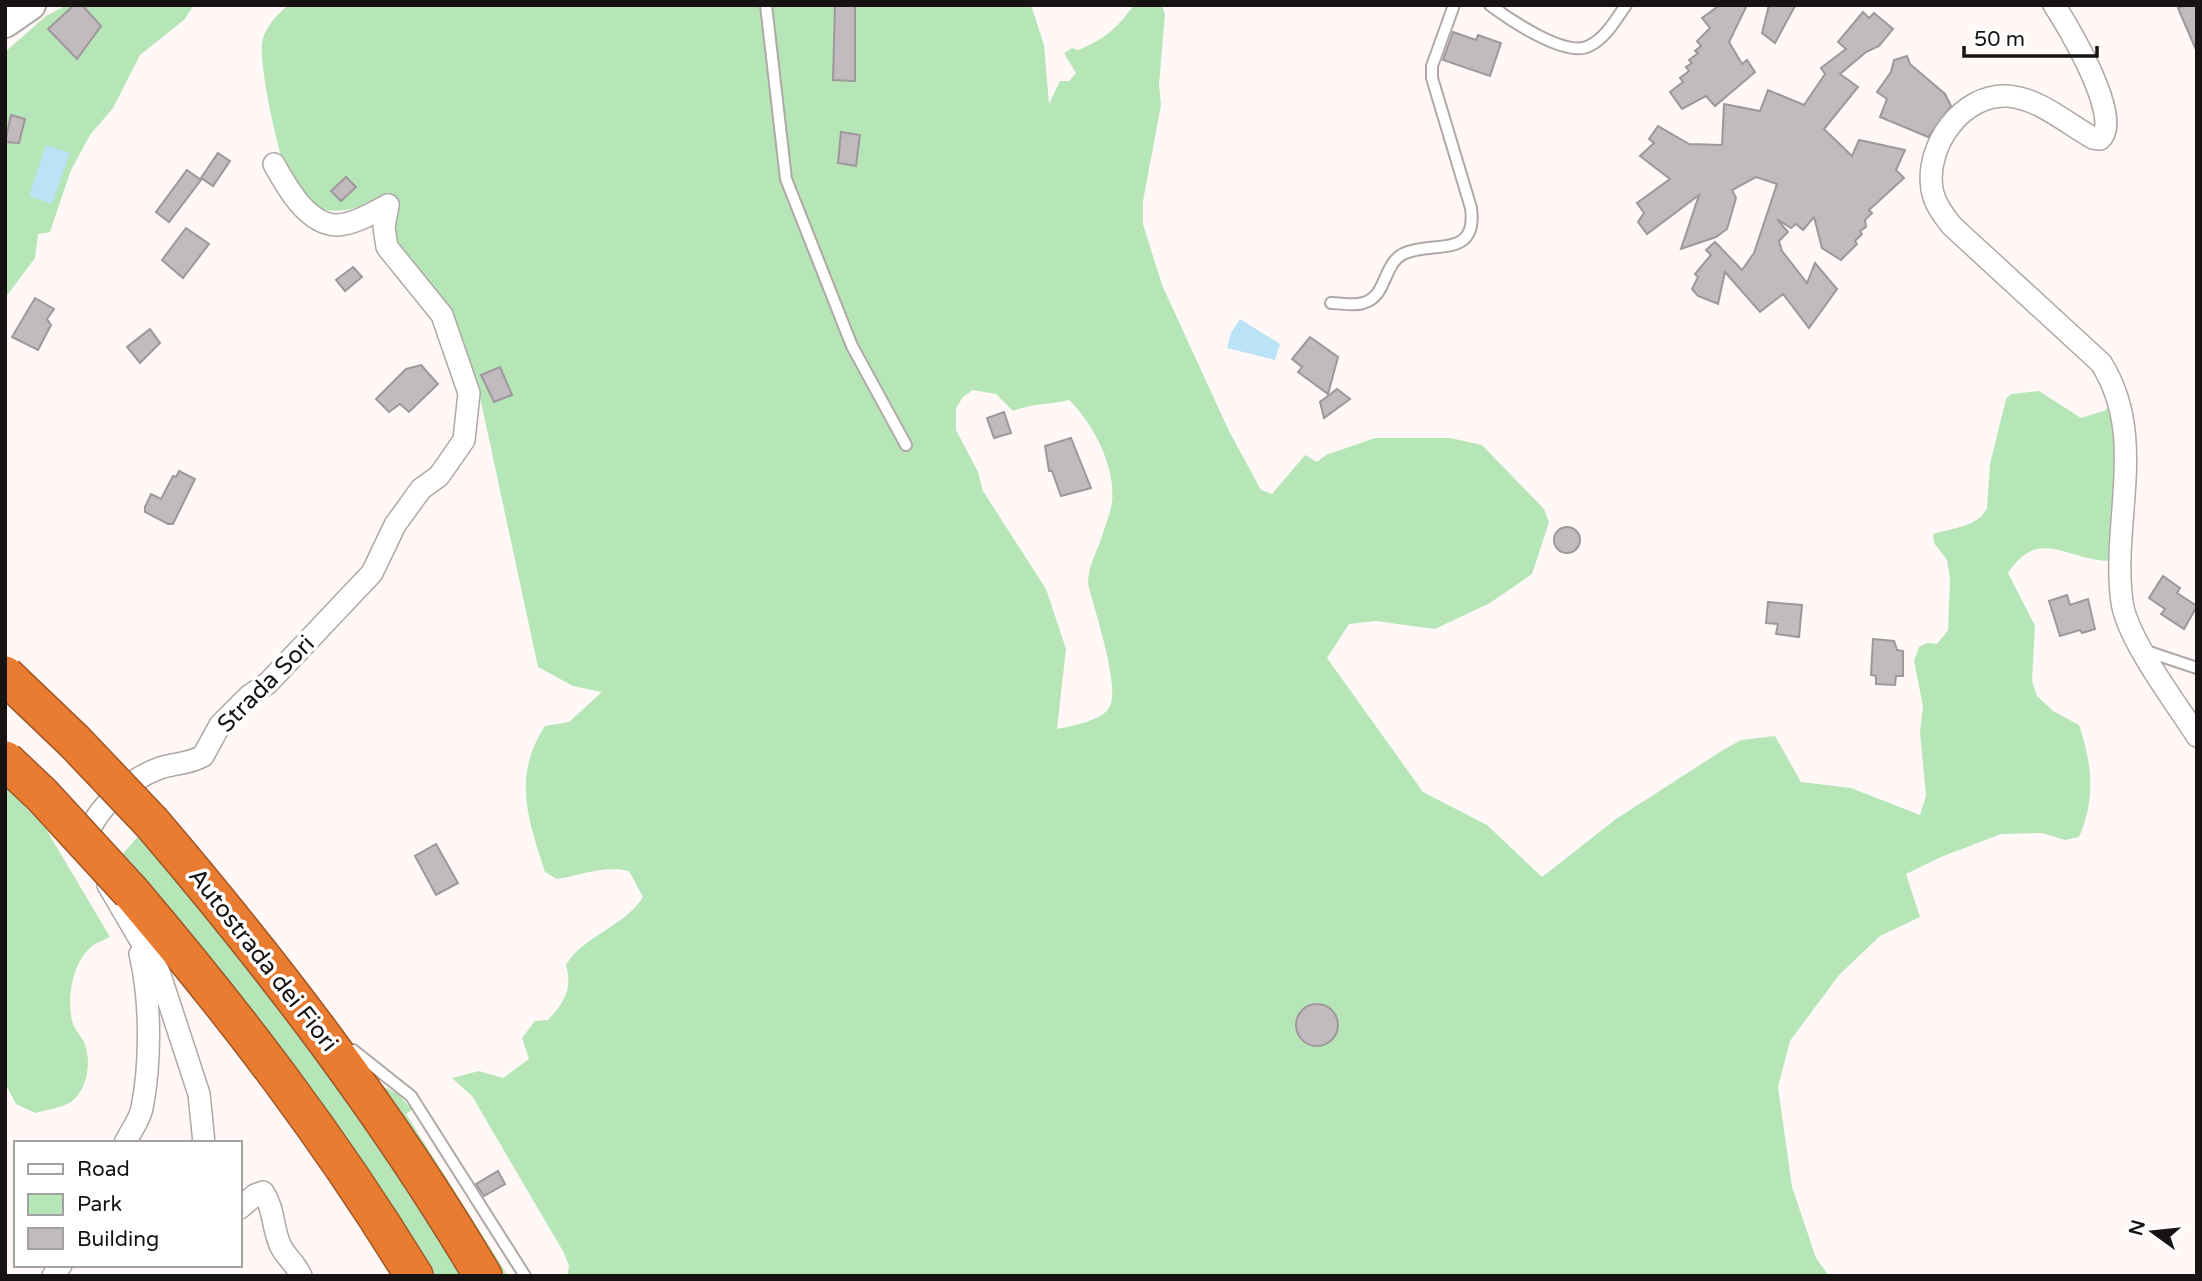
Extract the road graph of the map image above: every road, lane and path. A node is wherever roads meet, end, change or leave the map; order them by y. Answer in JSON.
{"nodes":[{"id":1,"x":31,"y":5,"type":"edge"},
{"id":2,"x":766,"y":5,"type":"edge"},
{"id":3,"x":1454,"y":5,"type":"edge"},
{"id":4,"x":1490,"y":5,"type":"edge"},
{"id":5,"x":1626,"y":5,"type":"edge"},
{"id":6,"x":2054,"y":5,"type":"edge"},
{"id":7,"x":5,"y":23,"type":"edge"},
{"id":8,"x":274,"y":164,"type":"dead end"},
{"id":9,"x":1331,"y":303,"type":"dead end"},
{"id":10,"x":906,"y":445,"type":"dead end"},
{"id":11,"x":2143,"y":650,"type":"junction"},
{"id":12,"x":2197,"y":668,"type":"edge"},
{"id":13,"x":5,"y":675,"type":"edge"},
{"id":14,"x":2197,"y":736,"type":"edge"},
{"id":15,"x":5,"y":760,"type":"edge"},
{"id":16,"x":137,"y":939,"type":"junction"},
{"id":17,"x":343,"y":1037,"type":"dead end"},
{"id":18,"x":126,"y":1141,"type":"edge"},
{"id":19,"x":204,"y":1141,"type":"edge"},
{"id":20,"x":242,"y":1206,"type":"edge"},
{"id":21,"x":301,"y":1276,"type":"edge"},
{"id":22,"x":414,"y":1276,"type":"edge"},
{"id":23,"x":483,"y":1276,"type":"edge"},
{"id":24,"x":525,"y":1276,"type":"edge"}],
"edges":[{"from":1,"to":7,"type":"main road"},
{"from":2,"to":10,"type":"lane"},
{"from":3,"to":9,"type":"lane"},
{"from":4,"to":5,"type":"lane"},
{"from":6,"to":11,"type":"street"},
{"from":8,"to":16,"type":"street","name":"Strada Sori"},
{"from":11,"to":12,"type":"lane"},
{"from":11,"to":14,"type":"street"},
{"from":13,"to":23,"type":"highway","name":"Autostrada dei Fiori","bridge":true},
{"from":15,"to":22,"type":"highway","bridge":true},
{"from":16,"to":18,"type":"street"},
{"from":16,"to":19,"type":"street","name":"Strada Sori"},
{"from":17,"to":24,"type":"lane"},
{"from":20,"to":21,"type":"street"}]}
